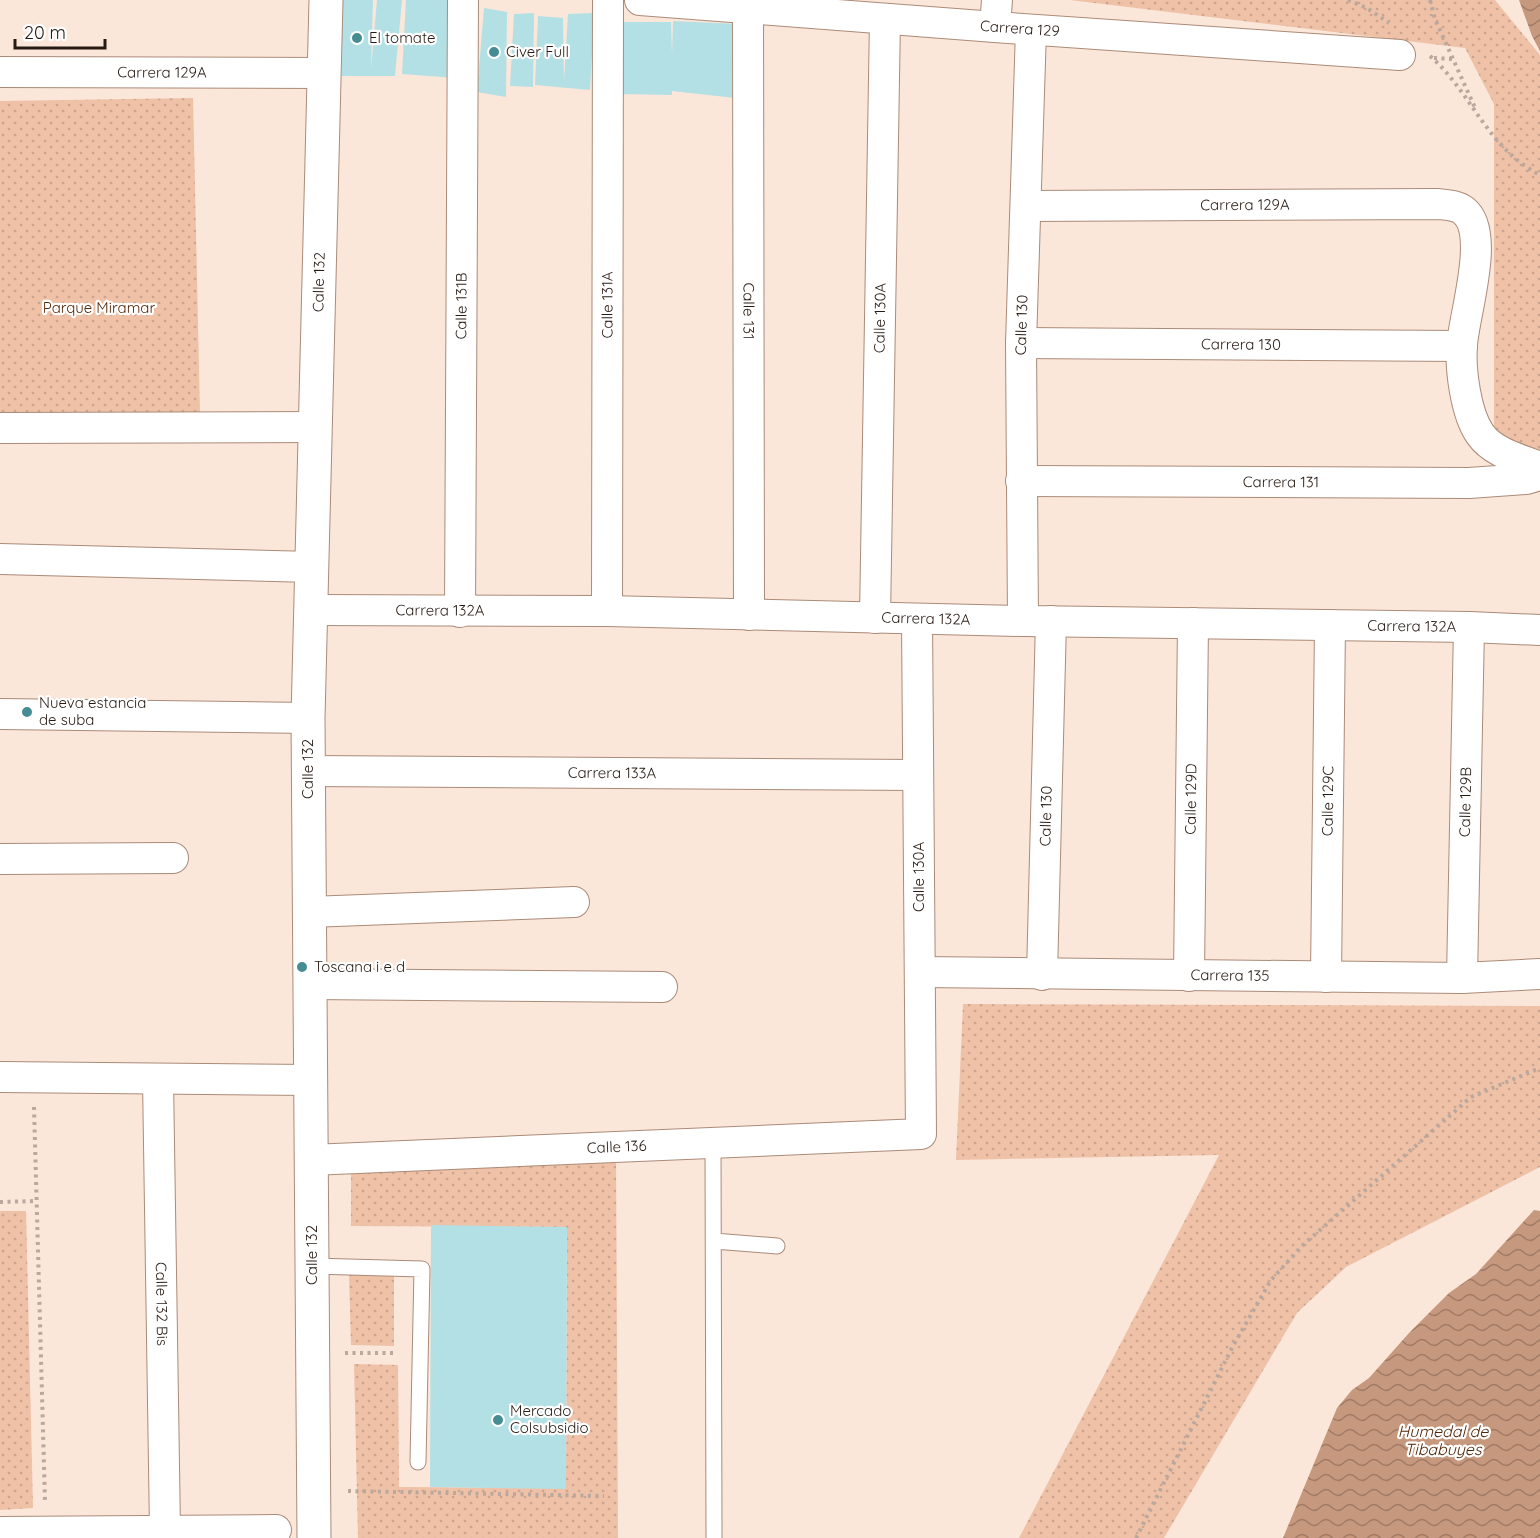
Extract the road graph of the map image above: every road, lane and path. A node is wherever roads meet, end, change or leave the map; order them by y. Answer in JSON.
{"nodes":[{"id":1,"x":326,"y":0,"type":"edge"},
{"id":2,"x":463,"y":0,"type":"edge"},
{"id":3,"x":608,"y":0,"type":"edge"},
{"id":4,"x":640,"y":0,"type":"edge"},
{"id":5,"x":1348,"y":0,"type":"edge"},
{"id":6,"x":1430,"y":0,"type":"edge"},
{"id":7,"x":748,"y":8,"type":"junction"},
{"id":8,"x":996,"y":14,"type":"edge"},
{"id":9,"x":885,"y":19,"type":"junction"},
{"id":10,"x":1393,"y":26,"type":"dead end"},
{"id":11,"x":1031,"y":30,"type":"junction"},
{"id":12,"x":1413,"y":53,"type":"joint"},
{"id":13,"x":0,"y":72,"type":"edge"},
{"id":14,"x":324,"y":73,"type":"junction"},
{"id":15,"x":1480,"y":119,"type":"junction"},
{"id":16,"x":1540,"y":175,"type":"edge"},
{"id":17,"x":1026,"y":206,"type":"junction"},
{"id":18,"x":1021,"y":343,"type":"junction"},
{"id":19,"x":1462,"y":346,"type":"junction"},
{"id":20,"x":315,"y":427,"type":"junction"},
{"id":21,"x":0,"y":428,"type":"edge"},
{"id":22,"x":1540,"y":467,"type":"edge"},
{"id":23,"x":1540,"y":475,"type":"edge"},
{"id":24,"x":1022,"y":481,"type":"junction"},
{"id":25,"x":0,"y":560,"type":"edge"},
{"id":26,"x":312,"y":567,"type":"junction"},
{"id":27,"x":311,"y":610,"type":"junction"},
{"id":28,"x":607,"y":611,"type":"junction"},
{"id":29,"x":460,"y":612,"type":"junction"},
{"id":30,"x":749,"y":615,"type":"junction"},
{"id":31,"x":875,"y":618,"type":"junction"},
{"id":32,"x":917,"y":619,"type":"junction"},
{"id":33,"x":1037,"y":621,"type":"junction"},
{"id":34,"x":1193,"y":623,"type":"junction"},
{"id":35,"x":1330,"y":625,"type":"junction"},
{"id":36,"x":1469,"y":627,"type":"junction"},
{"id":37,"x":1540,"y":630,"type":"edge"},
{"id":38,"x":0,"y":714,"type":"edge"},
{"id":39,"x":308,"y":718,"type":"junction"},
{"id":40,"x":308,"y":771,"type":"junction"},
{"id":41,"x":918,"y":775,"type":"junction"},
{"id":42,"x":173,"y":858,"type":"dead end"},
{"id":43,"x":0,"y":859,"type":"edge"},
{"id":44,"x":574,"y":902,"type":"dead end"},
{"id":45,"x":309,"y":912,"type":"junction"},
{"id":46,"x":920,"y":972,"type":"junction"},
{"id":47,"x":1540,"y":974,"type":"edge"},
{"id":48,"x":1042,"y":975,"type":"junction"},
{"id":49,"x":1189,"y":976,"type":"junction"},
{"id":50,"x":1326,"y":977,"type":"junction"},
{"id":51,"x":1462,"y":978,"type":"junction"},
{"id":52,"x":310,"y":984,"type":"junction"},
{"id":53,"x":662,"y":987,"type":"dead end"},
{"id":54,"x":1540,"y":1068,"type":"edge"},
{"id":55,"x":0,"y":1077,"type":"edge"},
{"id":56,"x":33,"y":1077,"type":"junction"},
{"id":57,"x":158,"y":1079,"type":"junction"},
{"id":58,"x":311,"y":1080,"type":"junction"},
{"id":59,"x":921,"y":1134,"type":"joint"},
{"id":60,"x":713,"y":1143,"type":"junction"},
{"id":61,"x":311,"y":1160,"type":"junction"},
{"id":62,"x":37,"y":1201,"type":"junction"},
{"id":63,"x":0,"y":1202,"type":"edge"},
{"id":64,"x":714,"y":1241,"type":"junction"},
{"id":65,"x":777,"y":1246,"type":"dead end"},
{"id":66,"x":312,"y":1266,"type":"junction"},
{"id":67,"x":344,"y":1353,"type":"dead end"},
{"id":68,"x":420,"y":1353,"type":"junction"},
{"id":69,"x":418,"y":1462,"type":"dead end"},
{"id":70,"x":348,"y":1491,"type":"dead end"},
{"id":71,"x":604,"y":1497,"type":"dead end"},
{"id":72,"x":165,"y":1530,"type":"junction"},
{"id":73,"x":276,"y":1530,"type":"dead end"},
{"id":74,"x":0,"y":1532,"type":"edge"},
{"id":75,"x":46,"y":1532,"type":"junction"},
{"id":76,"x":314,"y":1538,"type":"edge"},
{"id":77,"x":714,"y":1538,"type":"edge"},
{"id":78,"x":1136,"y":1538,"type":"edge"}],
"edges":[{"from":1,"to":14,"type":"street","name":"Calle 132"},
{"from":2,"to":29,"type":"street","name":"Calle 131B"},
{"from":3,"to":28,"type":"street","name":"Calle 131A"},
{"from":4,"to":7,"type":"street","name":"Carrera 129"},
{"from":5,"to":10,"type":"path"},
{"from":6,"to":15,"type":"path"},
{"from":7,"to":9,"type":"street","name":"Carrera 129"},
{"from":7,"to":30,"type":"street","name":"Calle 131"},
{"from":8,"to":9,"type":"street","name":"Carrera 129"},
{"from":8,"to":11,"type":"street","name":"Carrera 129"},
{"from":9,"to":31,"type":"street","name":"Calle 130A"},
{"from":11,"to":12,"type":"street","name":"Carrera 129"},
{"from":11,"to":17,"type":"street","name":"Calle 130"},
{"from":12,"to":15,"type":"path"},
{"from":13,"to":14,"type":"street","name":"Carrera 129A"},
{"from":14,"to":20,"type":"street","name":"Calle 132"},
{"from":15,"to":16,"type":"path"},
{"from":17,"to":18,"type":"street","name":"Calle 130"},
{"from":17,"to":19,"type":"street","name":"Carrera 129A"},
{"from":18,"to":19,"type":"street","name":"Carrera 130"},
{"from":18,"to":24,"type":"street","name":"Calle 130"},
{"from":19,"to":22,"type":"street"},
{"from":20,"to":21,"type":"street"},
{"from":20,"to":26,"type":"street","name":"Calle 132"},
{"from":23,"to":24,"type":"street","name":"Carrera 131"},
{"from":24,"to":33,"type":"street","name":"Calle 130"},
{"from":25,"to":26,"type":"street"},
{"from":26,"to":27,"type":"street","name":"Calle 132"},
{"from":27,"to":29,"type":"street","name":"Carrera 132A"},
{"from":27,"to":39,"type":"street","name":"Calle 132"},
{"from":28,"to":29,"type":"street","name":"Carrera 132A"},
{"from":28,"to":30,"type":"street","name":"Carrera 132A"},
{"from":30,"to":31,"type":"street","name":"Carrera 132A"},
{"from":31,"to":32,"type":"street","name":"Carrera 132A"},
{"from":32,"to":33,"type":"street","name":"Carrera 132A"},
{"from":32,"to":41,"type":"street","name":"Calle 130A"},
{"from":33,"to":34,"type":"street","name":"Carrera 132A"},
{"from":33,"to":48,"type":"street","name":"Calle 130"},
{"from":34,"to":35,"type":"street","name":"Carrera 132A"},
{"from":34,"to":49,"type":"street","name":"Calle 129D"},
{"from":35,"to":36,"type":"street","name":"Carrera 132A"},
{"from":35,"to":50,"type":"street","name":"Calle 129C"},
{"from":36,"to":37,"type":"street","name":"Carrera 132A"},
{"from":36,"to":51,"type":"street","name":"Calle 129B"},
{"from":38,"to":39,"type":"street"},
{"from":39,"to":40,"type":"street","name":"Calle 132"},
{"from":40,"to":41,"type":"street","name":"Carrera 133A"},
{"from":40,"to":45,"type":"street","name":"Calle 132"},
{"from":41,"to":46,"type":"street","name":"Calle 130A"},
{"from":42,"to":43,"type":"street"},
{"from":44,"to":45,"type":"street"},
{"from":45,"to":52,"type":"street","name":"Calle 132"},
{"from":46,"to":48,"type":"street","name":"Carrera 135"},
{"from":46,"to":59,"type":"street","name":"Calle 130A"},
{"from":47,"to":51,"type":"street","name":"Carrera 135"},
{"from":48,"to":49,"type":"street","name":"Carrera 135"},
{"from":49,"to":50,"type":"street","name":"Carrera 135"},
{"from":50,"to":51,"type":"street","name":"Carrera 135"},
{"from":52,"to":53,"type":"street"},
{"from":52,"to":58,"type":"street","name":"Calle 132"},
{"from":54,"to":78,"type":"path"},
{"from":55,"to":56,"type":"street"},
{"from":56,"to":57,"type":"street"},
{"from":56,"to":62,"type":"path"},
{"from":57,"to":58,"type":"street"},
{"from":57,"to":72,"type":"street","name":"Calle 132 Bis"},
{"from":58,"to":61,"type":"street","name":"Calle 132"},
{"from":59,"to":60,"type":"street","name":"Calle 136"},
{"from":60,"to":61,"type":"street","name":"Calle 136"},
{"from":60,"to":64,"type":"lane"},
{"from":61,"to":66,"type":"street","name":"Calle 132"},
{"from":62,"to":63,"type":"path"},
{"from":62,"to":75,"type":"path"},
{"from":64,"to":65,"type":"lane"},
{"from":64,"to":77,"type":"lane"},
{"from":66,"to":68,"type":"lane"},
{"from":66,"to":76,"type":"street","name":"Calle 132"},
{"from":67,"to":68,"type":"path"},
{"from":68,"to":69,"type":"lane"},
{"from":70,"to":71,"type":"path"},
{"from":72,"to":73,"type":"street"},
{"from":72,"to":75,"type":"street"},
{"from":74,"to":75,"type":"street"}]}
